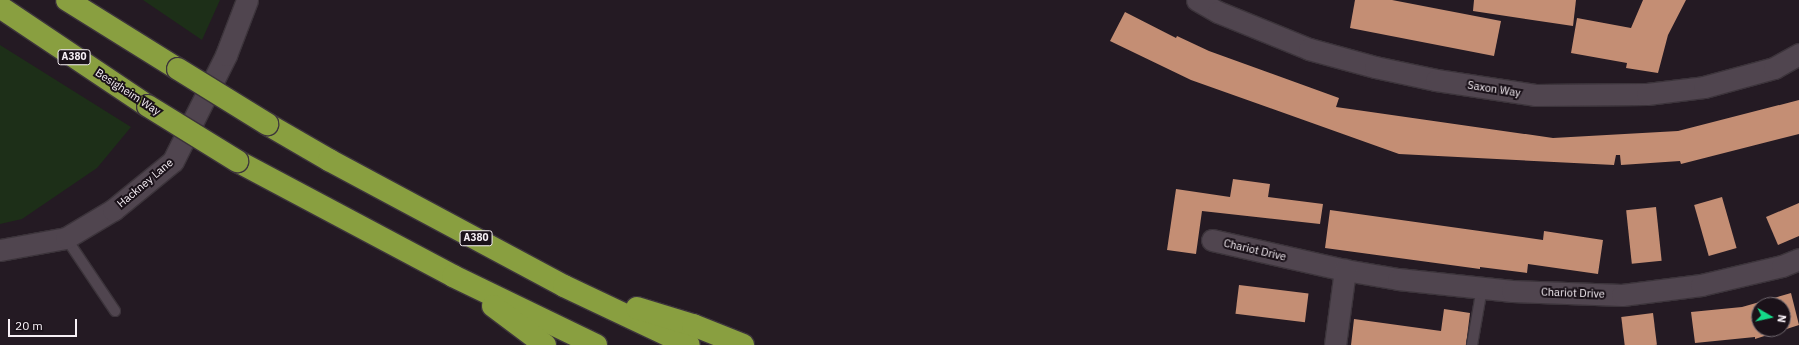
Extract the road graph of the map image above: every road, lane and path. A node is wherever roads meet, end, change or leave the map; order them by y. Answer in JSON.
{"nodes":[{"id":1,"x":67,"y":0,"type":"edge"},
{"id":2,"x":247,"y":0,"type":"edge"},
{"id":3,"x":1197,"y":0,"type":"edge"},
{"id":4,"x":0,"y":7,"type":"edge"},
{"id":5,"x":1799,"y":54,"type":"edge"},
{"id":6,"x":66,"y":238,"type":"junction"},
{"id":7,"x":1212,"y":240,"type":"dead end"},
{"id":8,"x":0,"y":250,"type":"edge"},
{"id":9,"x":1799,"y":260,"type":"edge"},
{"id":10,"x":1345,"y":270,"type":"junction"},
{"id":11,"x":453,"y":276,"type":"junction"},
{"id":12,"x":564,"y":286,"type":"junction"},
{"id":13,"x":1482,"y":288,"type":"junction"},
{"id":14,"x":115,"y":311,"type":"dead end"},
{"id":15,"x":545,"y":345,"type":"edge"},
{"id":16,"x":596,"y":345,"type":"edge"},
{"id":17,"x":689,"y":345,"type":"edge"},
{"id":18,"x":743,"y":345,"type":"edge"},
{"id":19,"x":1336,"y":345,"type":"edge"},
{"id":20,"x":1472,"y":345,"type":"edge"}],
"edges":[{"from":1,"to":12,"type":"highway","number":"A380","bridge":true},
{"from":2,"to":6,"type":"street","name":"Hackney Lane"},
{"from":3,"to":5,"type":"street","name":"Saxon Way"},
{"from":4,"to":11,"type":"highway","name":"Besigheim Way","number":"A380","bridge":true},
{"from":6,"to":8,"type":"street","name":"Hackney Lane"},
{"from":6,"to":14,"type":"lane"},
{"from":7,"to":10,"type":"street","name":"Chariot Drive"},
{"from":9,"to":13,"type":"street","name":"Chariot Drive"},
{"from":10,"to":13,"type":"street","name":"Chariot Drive"},
{"from":10,"to":19,"type":"street"},
{"from":11,"to":15,"type":"highway","number":"A380"},
{"from":11,"to":16,"type":"highway","number":"A380"},
{"from":12,"to":17,"type":"highway","number":"A380"},
{"from":12,"to":18,"type":"highway","number":"A380"},
{"from":13,"to":20,"type":"lane"}]}
